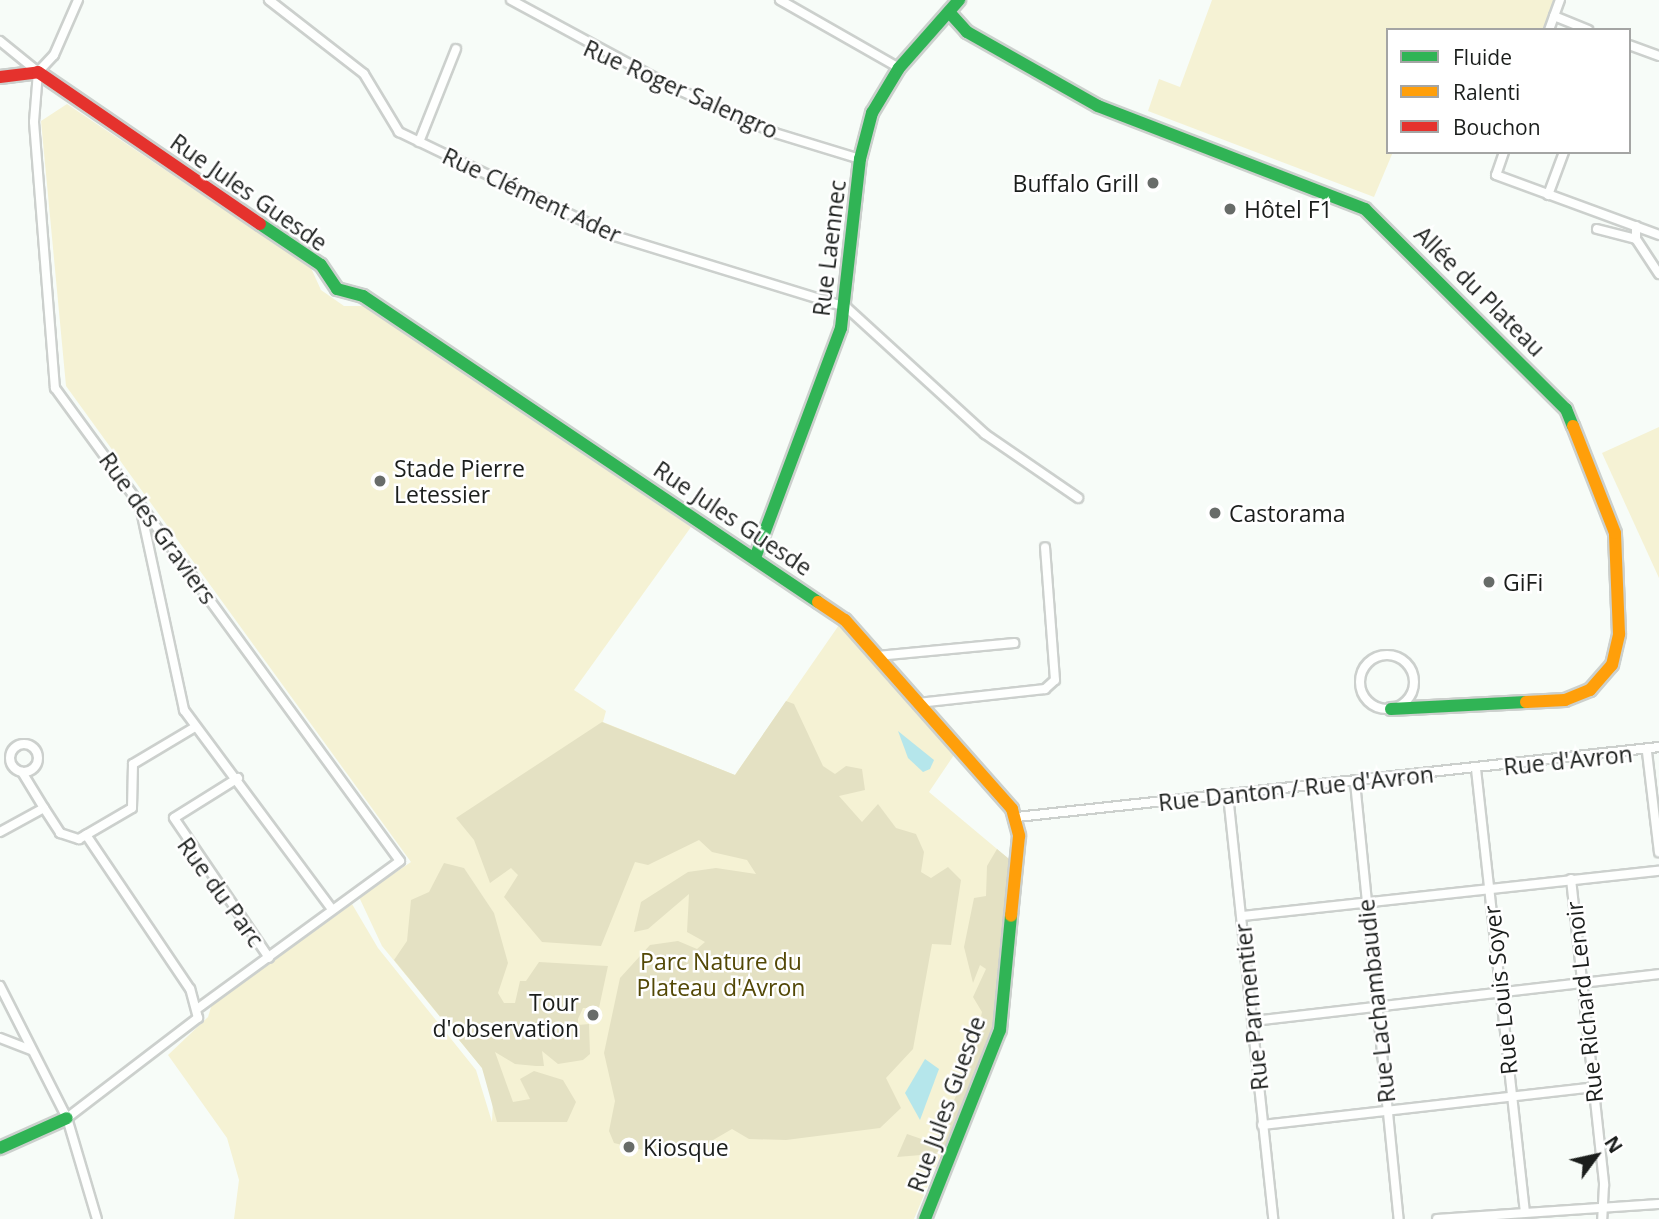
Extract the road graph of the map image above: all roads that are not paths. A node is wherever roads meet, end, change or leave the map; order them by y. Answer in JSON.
{"nodes":[{"id":1,"x":78,"y":0,"type":"edge"},
{"id":2,"x":269,"y":0,"type":"edge"},
{"id":3,"x":511,"y":0,"type":"edge"},
{"id":4,"x":780,"y":0,"type":"edge"},
{"id":5,"x":959,"y":0,"type":"edge"},
{"id":6,"x":1560,"y":0,"type":"edge"},
{"id":7,"x":949,"y":12,"type":"junction"},
{"id":8,"x":1554,"y":16,"type":"junction"},
{"id":9,"x":1550,"y":28,"type":"edge"},
{"id":10,"x":1583,"y":28,"type":"edge"},
{"id":11,"x":0,"y":41,"type":"edge"},
{"id":12,"x":1631,"y":46,"type":"edge"},
{"id":13,"x":456,"y":49,"type":"dead end"},
{"id":14,"x":1659,"y":56,"type":"edge"},
{"id":15,"x":899,"y":68,"type":"junction"},
{"id":16,"x":38,"y":72,"type":"junction"},
{"id":17,"x":0,"y":77,"type":"edge"},
{"id":18,"x":419,"y":142,"type":"junction"},
{"id":19,"x":1503,"y":154,"type":"edge"},
{"id":20,"x":1563,"y":154,"type":"edge"},
{"id":21,"x":860,"y":159,"type":"junction"},
{"id":22,"x":1548,"y":195,"type":"junction"},
{"id":23,"x":1636,"y":226,"type":"junction"},
{"id":24,"x":1597,"y":229,"type":"dead end"},
{"id":25,"x":1659,"y":235,"type":"edge"},
{"id":26,"x":1636,"y":239,"type":"junction"},
{"id":27,"x":1659,"y":274,"type":"edge"},
{"id":28,"x":846,"y":307,"type":"junction"},
{"id":29,"x":1078,"y":498,"type":"dead end"},
{"id":30,"x":139,"y":503,"type":"junction"},
{"id":31,"x":1045,"y":547,"type":"dead end"},
{"id":32,"x":755,"y":558,"type":"junction"},
{"id":33,"x":1014,"y":643,"type":"dead end"},
{"id":34,"x":877,"y":656,"type":"junction"},
{"id":35,"x":1414,"y":686,"type":"junction"},
{"id":36,"x":918,"y":703,"type":"junction"},
{"id":37,"x":1433,"y":706,"type":"junction"},
{"id":38,"x":1391,"y":709,"type":"junction"},
{"id":39,"x":195,"y":727,"type":"junction"},
{"id":40,"x":1659,"y":747,"type":"edge"},
{"id":41,"x":1647,"y":752,"type":"junction"},
{"id":42,"x":1476,"y":769,"type":"junction"},
{"id":43,"x":22,"y":772,"type":"dead end"},
{"id":44,"x":238,"y":778,"type":"junction"},
{"id":45,"x":1355,"y":782,"type":"junction"},
{"id":46,"x":1228,"y":796,"type":"junction"},
{"id":47,"x":44,"y":808,"type":"junction"},
{"id":48,"x":1017,"y":817,"type":"junction"},
{"id":49,"x":0,"y":832,"type":"edge"},
{"id":50,"x":86,"y":835,"type":"junction"},
{"id":51,"x":1659,"y":852,"type":"edge"},
{"id":52,"x":1659,"y":871,"type":"edge"},
{"id":53,"x":1571,"y":879,"type":"junction"},
{"id":54,"x":1489,"y":887,"type":"junction"},
{"id":55,"x":1366,"y":900,"type":"junction"},
{"id":56,"x":334,"y":908,"type":"junction"},
{"id":57,"x":1242,"y":916,"type":"junction"},
{"id":58,"x":269,"y":958,"type":"junction"},
{"id":59,"x":1659,"y":974,"type":"edge"},
{"id":60,"x":1582,"y":982,"type":"junction"},
{"id":61,"x":0,"y":986,"type":"edge"},
{"id":62,"x":1500,"y":992,"type":"junction"},
{"id":63,"x":1377,"y":1007,"type":"junction"},
{"id":64,"x":197,"y":1009,"type":"junction"},
{"id":65,"x":1253,"y":1021,"type":"junction"},
{"id":66,"x":0,"y":1038,"type":"edge"},
{"id":67,"x":33,"y":1050,"type":"junction"},
{"id":68,"x":1592,"y":1087,"type":"junction"},
{"id":69,"x":1511,"y":1096,"type":"junction"},
{"id":70,"x":1387,"y":1111,"type":"junction"},
{"id":71,"x":67,"y":1118,"type":"junction"},
{"id":72,"x":1262,"y":1125,"type":"junction"},
{"id":73,"x":0,"y":1147,"type":"edge"},
{"id":74,"x":1659,"y":1204,"type":"edge"},
{"id":75,"x":1604,"y":1208,"type":"junction"},
{"id":76,"x":1525,"y":1211,"type":"junction"},
{"id":77,"x":97,"y":1219,"type":"edge"},
{"id":78,"x":925,"y":1219,"type":"edge"},
{"id":79,"x":1273,"y":1219,"type":"edge"},
{"id":80,"x":1399,"y":1219,"type":"edge"},
{"id":81,"x":1437,"y":1219,"type":"edge"},
{"id":82,"x":1602,"y":1219,"type":"edge"}],
"edges":[{"from":1,"to":16,"type":"street"},
{"from":2,"to":18,"type":"street","name":"Rue Clément Ader"},
{"from":3,"to":21,"type":"street","name":"Rue Roger Salengro"},
{"from":4,"to":15,"type":"street"},
{"from":5,"to":7,"type":"street","name":"Rue Laennec"},
{"from":6,"to":8,"type":"street"},
{"from":7,"to":15,"type":"street","name":"Rue Laennec"},
{"from":7,"to":37,"type":"street","name":"Allée du Plateau"},
{"from":8,"to":9,"type":"street"},
{"from":8,"to":10,"type":"street"},
{"from":11,"to":16,"type":"street"},
{"from":12,"to":14,"type":"street"},
{"from":13,"to":18,"type":"street"},
{"from":15,"to":21,"type":"street","name":"Rue Laennec"},
{"from":16,"to":17,"type":"street"},
{"from":16,"to":30,"type":"street","name":"Rue des Graviers"},
{"from":16,"to":32,"type":"street","name":"Rue Jules Guesde"},
{"from":18,"to":28,"type":"street","name":"Rue Clément Ader"},
{"from":19,"to":22,"type":"street"},
{"from":20,"to":22,"type":"street"},
{"from":21,"to":28,"type":"street","name":"Rue Laennec"},
{"from":22,"to":23,"type":"street"},
{"from":23,"to":25,"type":"street"},
{"from":23,"to":26,"type":"street"},
{"from":24,"to":26,"type":"street"},
{"from":26,"to":27,"type":"street"},
{"from":28,"to":29,"type":"street"},
{"from":28,"to":32,"type":"street","name":"Rue Laennec"},
{"from":30,"to":39,"type":"street"},
{"from":30,"to":56,"type":"street","name":"Rue des Graviers"},
{"from":31,"to":36,"type":"street"},
{"from":32,"to":34,"type":"street","name":"Rue Jules Guesde"},
{"from":33,"to":34,"type":"street"},
{"from":34,"to":36,"type":"street","name":"Rue Jules Guesde"},
{"from":35,"to":37,"type":"street"},
{"from":35,"to":38,"type":"street"},
{"from":35,"to":38,"type":"street"},
{"from":36,"to":48,"type":"street","name":"Rue Jules Guesde"},
{"from":37,"to":38,"type":"street","name":"Allée du Plateau"},
{"from":39,"to":44,"type":"street"},
{"from":39,"to":50,"type":"street"},
{"from":40,"to":41,"type":"street","name":"Rue d'Avron"},
{"from":41,"to":42,"type":"street","name":"Rue d'Avron"},
{"from":41,"to":51,"type":"street"},
{"from":42,"to":45,"type":"street","name":"Rue Danton / Rue d'Avron"},
{"from":42,"to":54,"type":"street","name":"Rue Louis Soyer"},
{"from":43,"to":47,"type":"street"},
{"from":44,"to":56,"type":"street"},
{"from":44,"to":58,"type":"street","name":"Rue du Parc"},
{"from":45,"to":46,"type":"street","name":"Rue Danton / Rue d'Avron"},
{"from":45,"to":55,"type":"street","name":"Rue Lachambaudie"},
{"from":46,"to":48,"type":"street","name":"Rue Danton / Rue d'Avron"},
{"from":46,"to":57,"type":"street","name":"Rue Parmentier"},
{"from":47,"to":49,"type":"street"},
{"from":47,"to":50,"type":"street"},
{"from":48,"to":78,"type":"street","name":"Rue Jules Guesde"},
{"from":50,"to":64,"type":"street"},
{"from":52,"to":53,"type":"street"},
{"from":53,"to":54,"type":"street"},
{"from":53,"to":60,"type":"street","name":"Rue Richard Lenoir"},
{"from":54,"to":55,"type":"street"},
{"from":54,"to":62,"type":"street","name":"Rue Louis Soyer"},
{"from":55,"to":57,"type":"street"},
{"from":55,"to":63,"type":"street","name":"Rue Lachambaudie"},
{"from":56,"to":58,"type":"street"},
{"from":57,"to":65,"type":"street","name":"Rue Parmentier"},
{"from":58,"to":64,"type":"street"},
{"from":59,"to":60,"type":"street"},
{"from":60,"to":62,"type":"street"},
{"from":60,"to":68,"type":"street","name":"Rue Richard Lenoir"},
{"from":61,"to":67,"type":"street"},
{"from":62,"to":63,"type":"street"},
{"from":62,"to":69,"type":"street","name":"Rue Louis Soyer"},
{"from":63,"to":65,"type":"street"},
{"from":63,"to":70,"type":"street","name":"Rue Lachambaudie"},
{"from":64,"to":71,"type":"street"},
{"from":65,"to":72,"type":"street","name":"Rue Parmentier"},
{"from":66,"to":67,"type":"street"},
{"from":67,"to":71,"type":"street"},
{"from":68,"to":69,"type":"street"},
{"from":68,"to":75,"type":"street","name":"Rue Richard Lenoir"},
{"from":69,"to":70,"type":"street"},
{"from":69,"to":76,"type":"street","name":"Rue Louis Soyer"},
{"from":70,"to":72,"type":"street"},
{"from":70,"to":80,"type":"street","name":"Rue Lachambaudie"},
{"from":71,"to":73,"type":"street"},
{"from":71,"to":77,"type":"street"},
{"from":72,"to":79,"type":"street","name":"Rue Parmentier"},
{"from":74,"to":75,"type":"street"},
{"from":75,"to":76,"type":"street"},
{"from":75,"to":82,"type":"street","name":"Rue Richard Lenoir"},
{"from":76,"to":81,"type":"street"}]}
